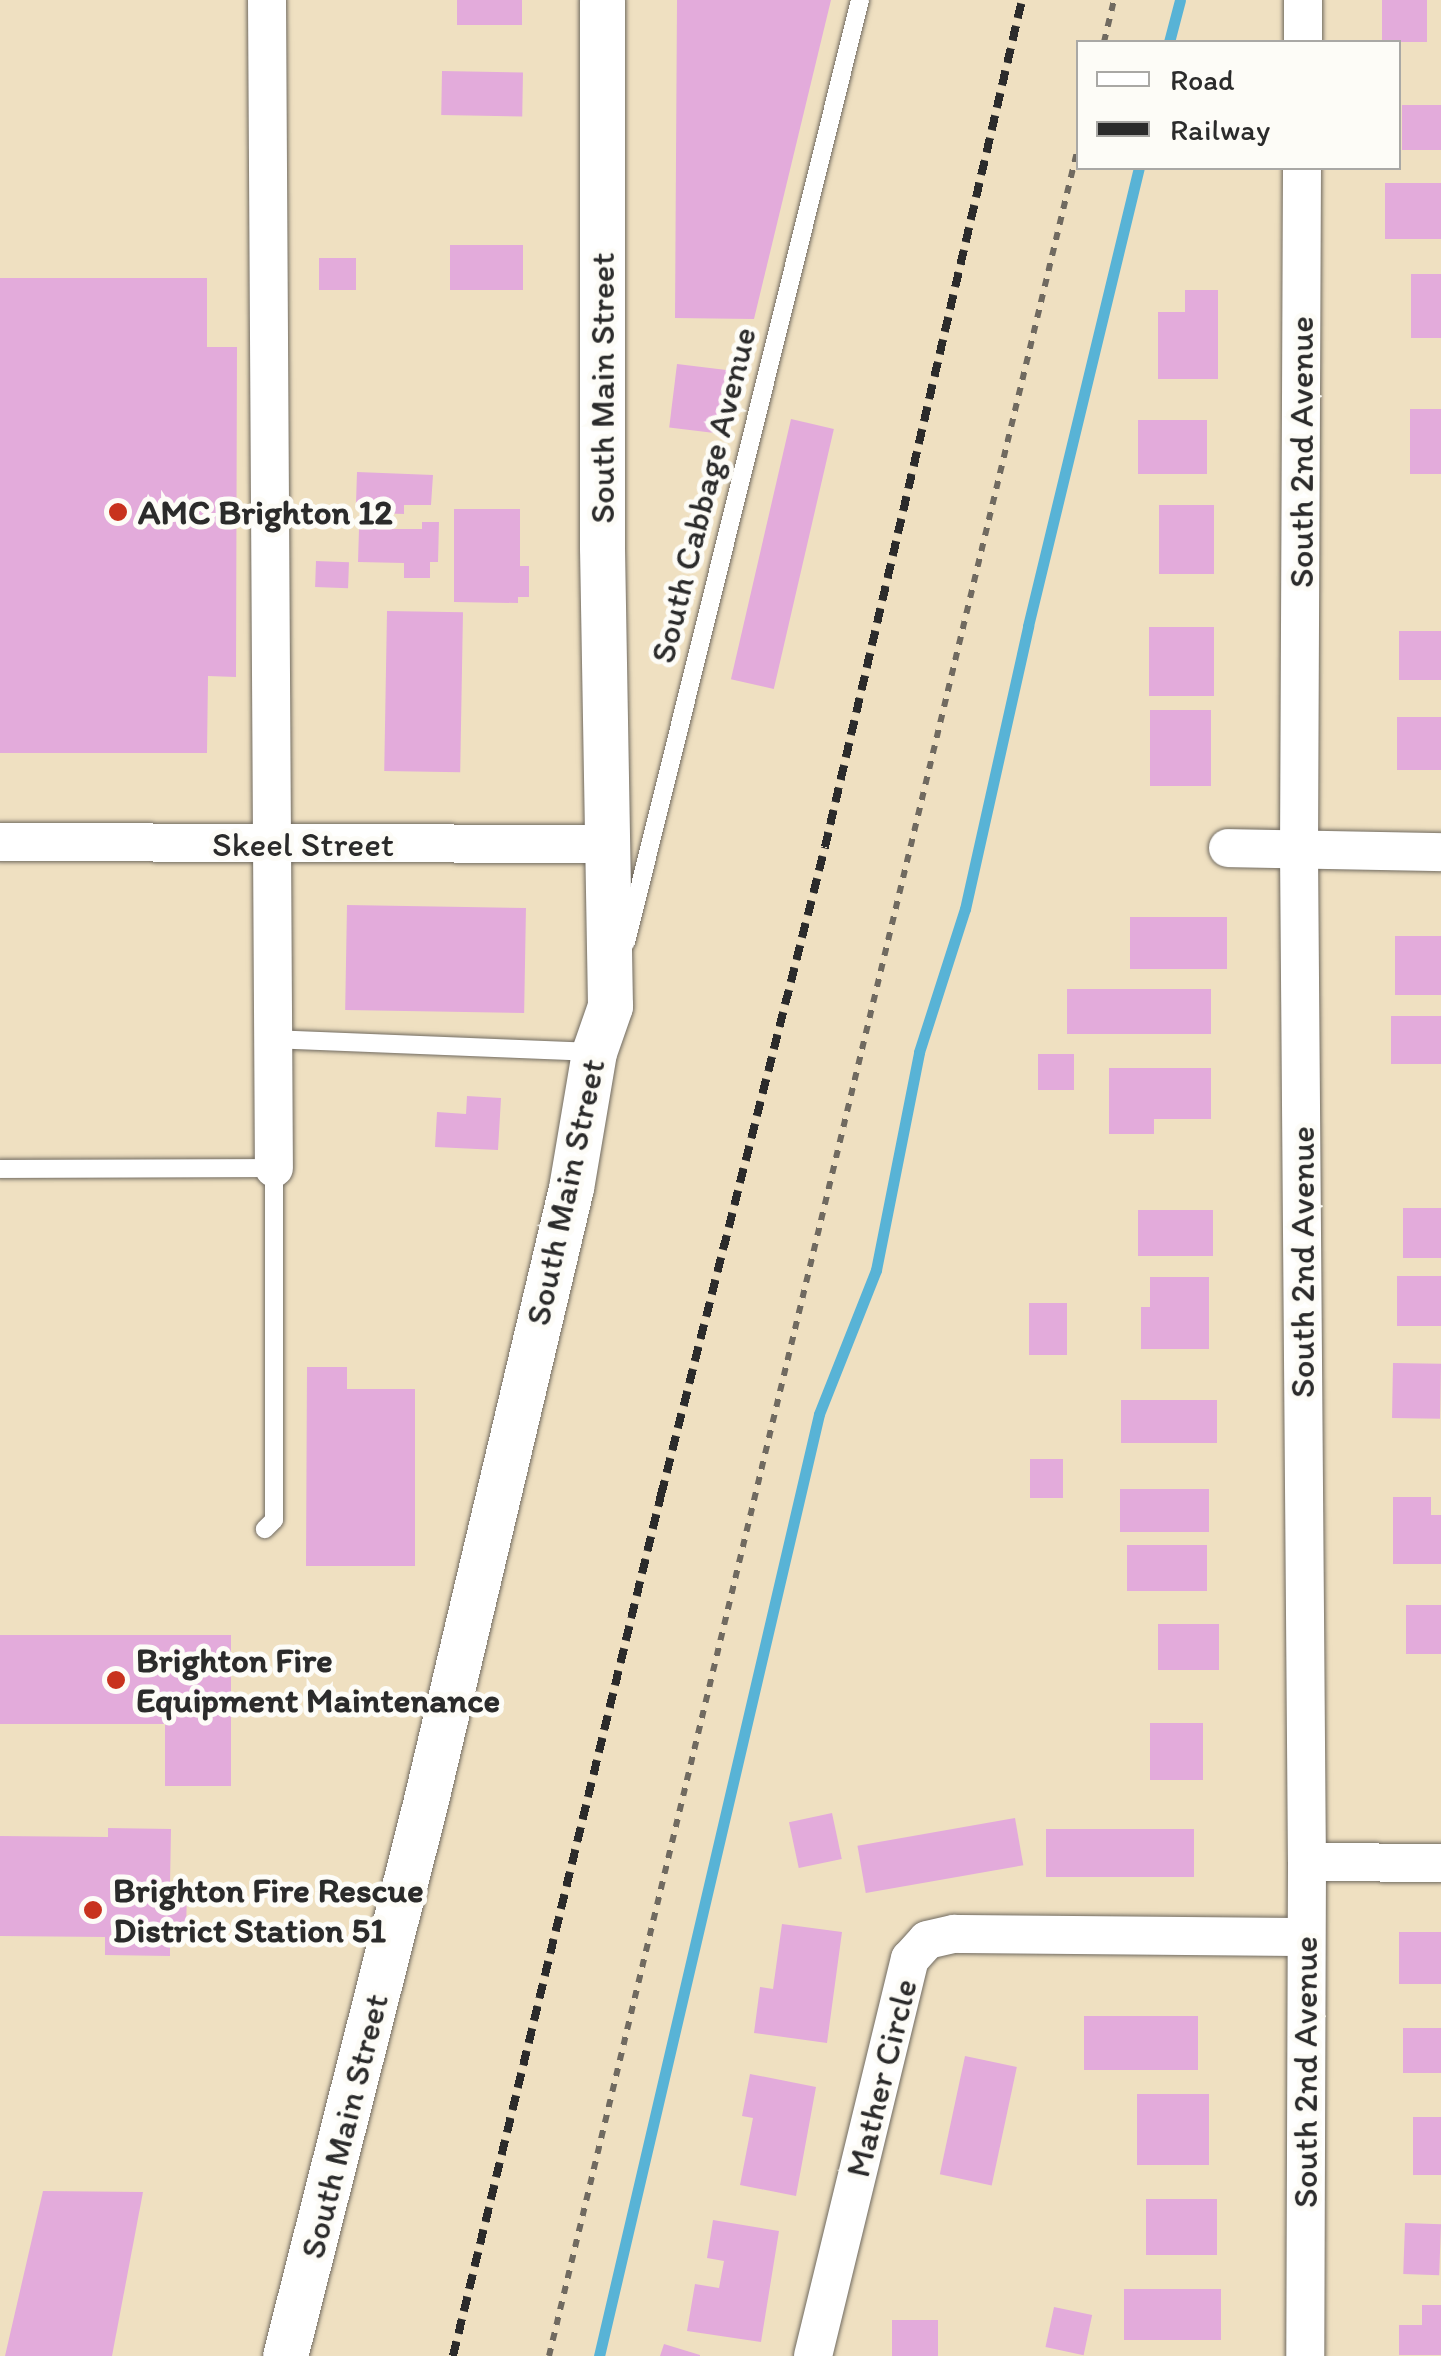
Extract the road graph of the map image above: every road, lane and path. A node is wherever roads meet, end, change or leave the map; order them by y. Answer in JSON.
{"nodes":[{"id":1,"x":267,"y":0,"type":"edge"},
{"id":2,"x":602,"y":0,"type":"edge"},
{"id":3,"x":860,"y":0,"type":"edge"},
{"id":4,"x":1114,"y":0,"type":"edge"},
{"id":5,"x":1303,"y":0,"type":"edge"},
{"id":6,"x":1104,"y":40,"type":"edge"},
{"id":7,"x":1302,"y":40,"type":"edge"},
{"id":8,"x":1076,"y":156,"type":"edge"},
{"id":9,"x":1302,"y":170,"type":"edge"},
{"id":10,"x":0,"y":842,"type":"edge"},
{"id":11,"x":271,"y":843,"type":"junction"},
{"id":12,"x":606,"y":844,"type":"junction"},
{"id":13,"x":1228,"y":848,"type":"dead end"},
{"id":14,"x":1299,"y":850,"type":"junction"},
{"id":15,"x":1441,"y":852,"type":"edge"},
{"id":16,"x":610,"y":1006,"type":"junction"},
{"id":17,"x":273,"y":1039,"type":"junction"},
{"id":18,"x":594,"y":1052,"type":"junction"},
{"id":19,"x":274,"y":1168,"type":"junction"},
{"id":20,"x":0,"y":1169,"type":"edge"},
{"id":21,"x":265,"y":1530,"type":"dead end"},
{"id":22,"x":1307,"y":1862,"type":"junction"},
{"id":23,"x":1441,"y":1864,"type":"edge"},
{"id":24,"x":1305,"y":1938,"type":"junction"},
{"id":25,"x":285,"y":2356,"type":"edge"},
{"id":26,"x":549,"y":2356,"type":"edge"},
{"id":27,"x":812,"y":2356,"type":"edge"},
{"id":28,"x":1304,"y":2356,"type":"edge"}],
"edges":[{"from":1,"to":11,"type":"street"},
{"from":2,"to":12,"type":"street","name":"South Main Street"},
{"from":3,"to":16,"type":"lane","name":"South Cabbage Avenue"},
{"from":4,"to":6,"type":"path"},
{"from":5,"to":7,"type":"street"},
{"from":8,"to":26,"type":"path"},
{"from":9,"to":14,"type":"street","name":"South 2nd Avenue"},
{"from":10,"to":11,"type":"street","name":"Skeel Street"},
{"from":11,"to":12,"type":"street","name":"Skeel Street"},
{"from":11,"to":17,"type":"street"},
{"from":12,"to":16,"type":"street","name":"South Main Street"},
{"from":13,"to":14,"type":"street"},
{"from":14,"to":15,"type":"street"},
{"from":14,"to":22,"type":"street","name":"South 2nd Avenue"},
{"from":16,"to":18,"type":"street","name":"South Main Street"},
{"from":17,"to":18,"type":"lane"},
{"from":17,"to":19,"type":"street"},
{"from":18,"to":25,"type":"street","name":"South Main Street"},
{"from":19,"to":20,"type":"lane"},
{"from":19,"to":21,"type":"lane"},
{"from":22,"to":23,"type":"street"},
{"from":22,"to":24,"type":"street","name":"South 2nd Avenue"},
{"from":24,"to":27,"type":"street","name":"Mather Circle"},
{"from":24,"to":28,"type":"street","name":"South 2nd Avenue"}]}
